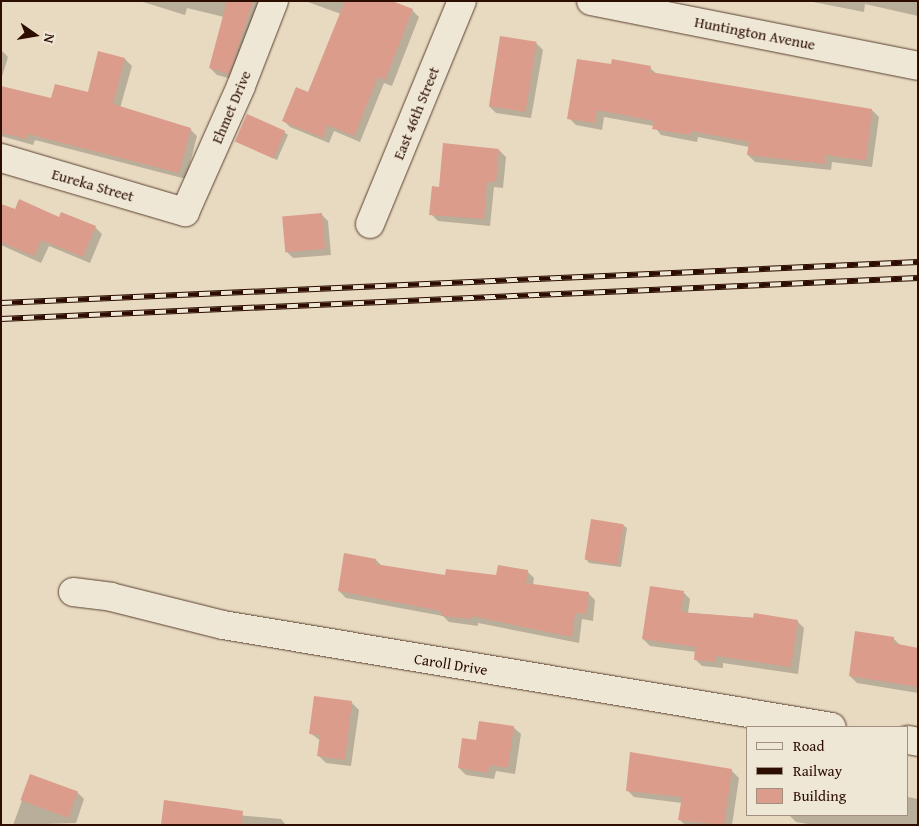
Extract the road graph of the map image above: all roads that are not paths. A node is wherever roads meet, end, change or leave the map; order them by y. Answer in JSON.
{"nodes":[{"id":1,"x":274,"y":1,"type":"edge"},
{"id":2,"x":462,"y":1,"type":"edge"},
{"id":3,"x":591,"y":1,"type":"edge"},
{"id":4,"x":918,"y":66,"type":"edge"},
{"id":5,"x":1,"y":158,"type":"edge"},
{"id":6,"x":185,"y":212,"type":"joint"},
{"id":7,"x":370,"y":224,"type":"dead end"},
{"id":8,"x":73,"y":592,"type":"dead end"},
{"id":9,"x":826,"y":726,"type":"edge"}],
"edges":[{"from":1,"to":6,"type":"street","name":"Ehmet Drive"},
{"from":2,"to":7,"type":"street","name":"East 46th Street"},
{"from":3,"to":4,"type":"street","name":"Huntington Avenue"},
{"from":5,"to":6,"type":"street","name":"Eureka Street"},
{"from":8,"to":9,"type":"street","name":"Caroll Drive"}]}
